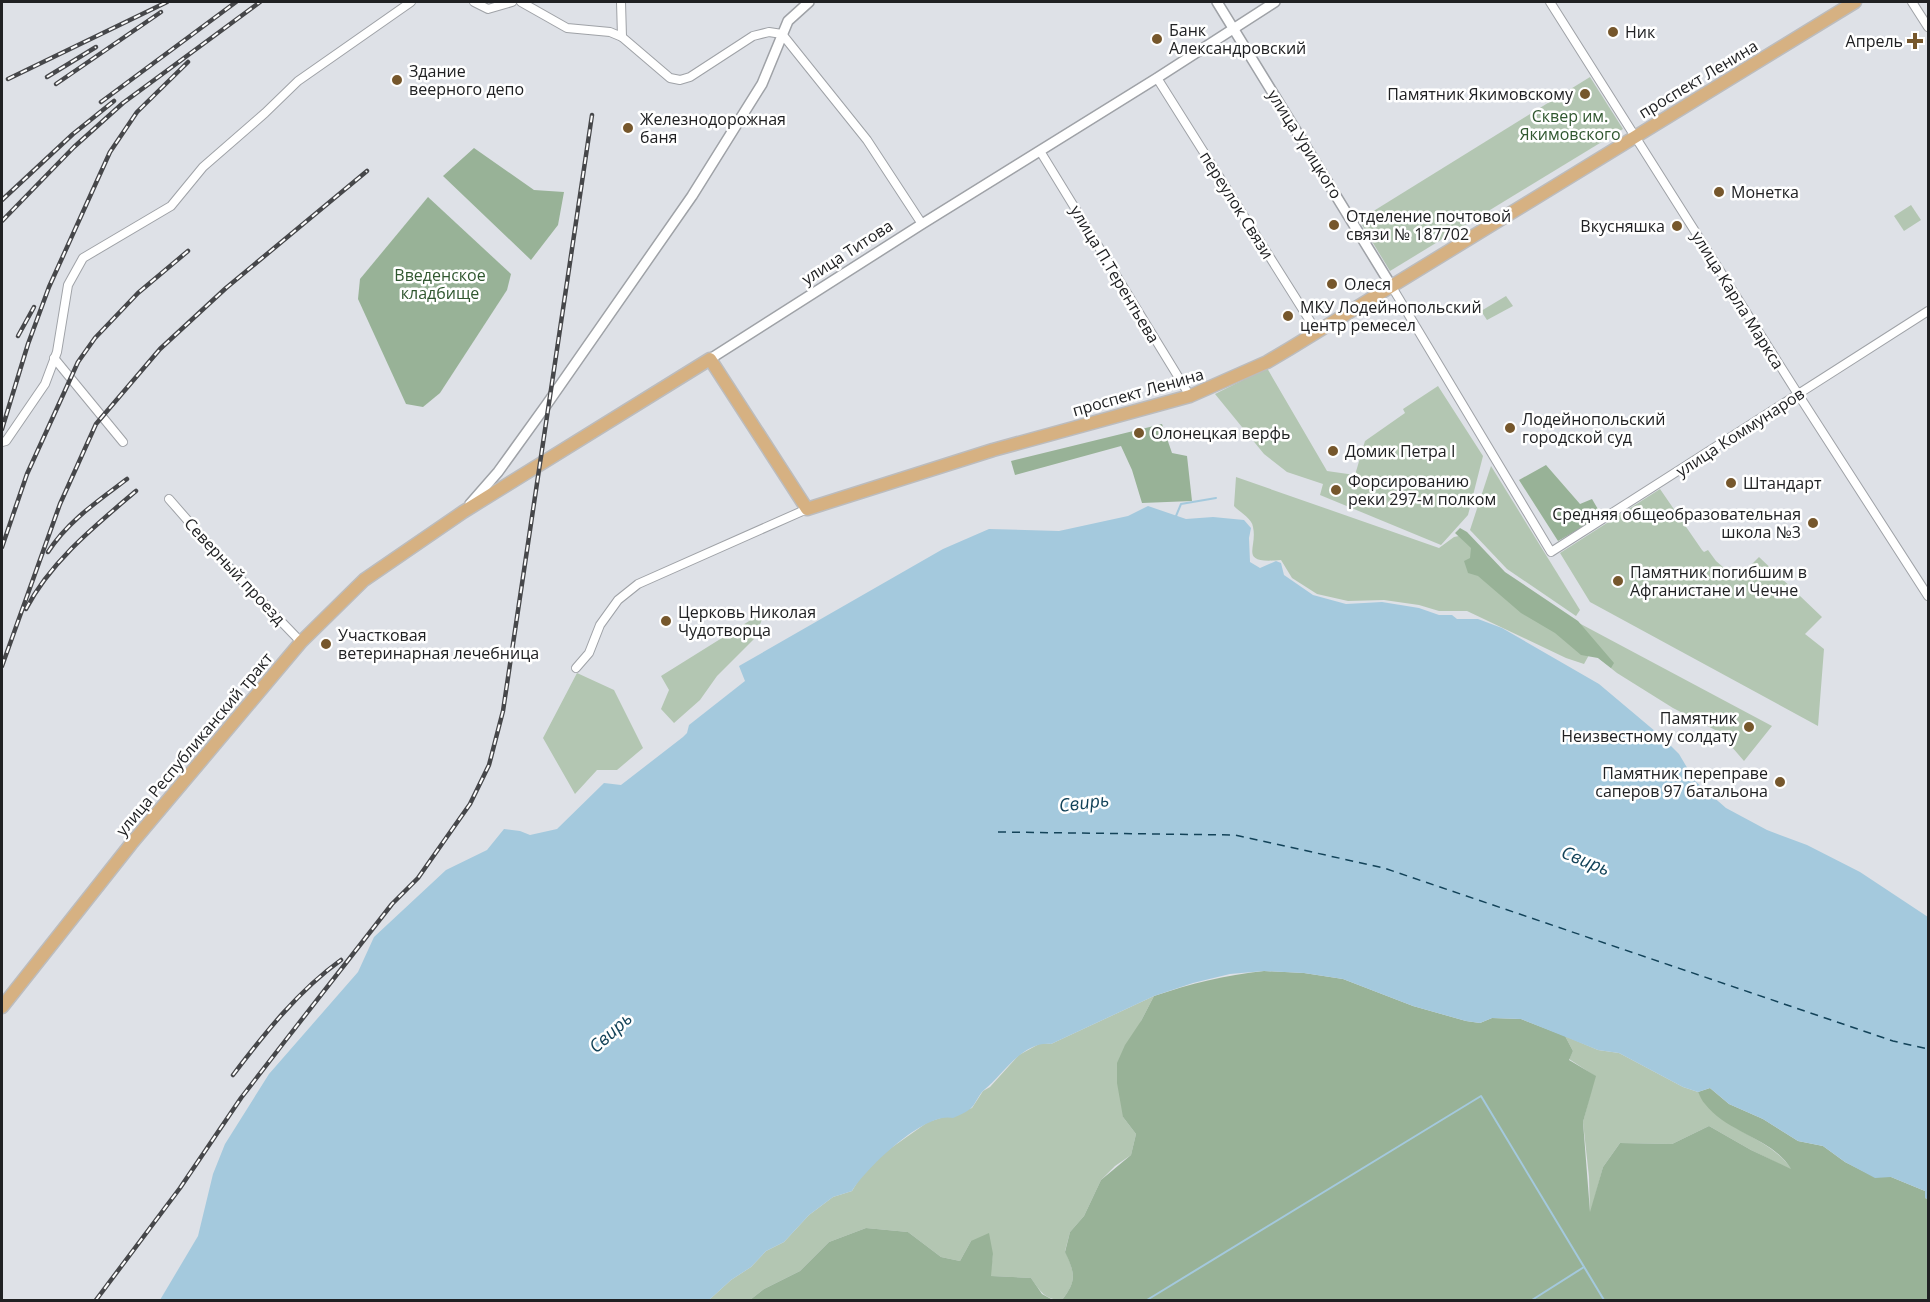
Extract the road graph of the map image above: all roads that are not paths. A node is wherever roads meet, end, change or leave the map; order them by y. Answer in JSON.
{"nodes":[{"id":1,"x":411,"y":2,"type":"edge"},
{"id":2,"x":474,"y":2,"type":"edge"},
{"id":3,"x":512,"y":2,"type":"edge"},
{"id":4,"x":521,"y":2,"type":"edge"},
{"id":5,"x":809,"y":2,"type":"edge"},
{"id":6,"x":1217,"y":2,"type":"edge"},
{"id":7,"x":1275,"y":2,"type":"edge"},
{"id":8,"x":1550,"y":2,"type":"edge"},
{"id":9,"x":1855,"y":2,"type":"edge"},
{"id":10,"x":1912,"y":2,"type":"edge"},
{"id":11,"x":622,"y":3,"type":"edge"},
{"id":12,"x":1929,"y":27,"type":"edge"},
{"id":13,"x":1233,"y":28,"type":"junction"},
{"id":14,"x":782,"y":34,"type":"junction"},
{"id":15,"x":622,"y":37,"type":"junction"},
{"id":16,"x":1157,"y":78,"type":"junction"},
{"id":17,"x":1634,"y":137,"type":"junction"},
{"id":18,"x":1040,"y":151,"type":"junction"},
{"id":19,"x":922,"y":224,"type":"junction"},
{"id":20,"x":1392,"y":287,"type":"junction"},
{"id":21,"x":1929,"y":311,"type":"edge"},
{"id":22,"x":1317,"y":332,"type":"junction"},
{"id":23,"x":54,"y":358,"type":"junction"},
{"id":24,"x":710,"y":359,"type":"junction"},
{"id":25,"x":1798,"y":395,"type":"junction"},
{"id":26,"x":1190,"y":396,"type":"junction"},
{"id":27,"x":2,"y":442,"type":"edge"},
{"id":28,"x":123,"y":442,"type":"dead end"},
{"id":29,"x":169,"y":499,"type":"dead end"},
{"id":30,"x":807,"y":509,"type":"junction"},
{"id":31,"x":463,"y":512,"type":"junction"},
{"id":32,"x":437,"y":530,"type":"joint"},
{"id":33,"x":1929,"y":596,"type":"edge"},
{"id":34,"x":301,"y":642,"type":"junction"},
{"id":35,"x":576,"y":668,"type":"dead end"},
{"id":36,"x":2,"y":1006,"type":"edge"}],
"edges":[{"from":1,"to":23,"type":"street"},
{"from":2,"to":3,"type":"street"},
{"from":4,"to":15,"type":"street"},
{"from":5,"to":14,"type":"street"},
{"from":6,"to":13,"type":"street","name":"улица Урицкого"},
{"from":7,"to":13,"type":"street","name":"улица Титова"},
{"from":8,"to":17,"type":"street","name":"улица Карла Маркса"},
{"from":9,"to":17,"type":"main road","name":"проспект Ленина"},
{"from":10,"to":12,"type":"street"},
{"from":11,"to":15,"type":"street"},
{"from":13,"to":16,"type":"street","name":"улица Титова"},
{"from":13,"to":20,"type":"street","name":"улица Урицкого"},
{"from":14,"to":15,"type":"street"},
{"from":14,"to":19,"type":"street"},
{"from":14,"to":31,"type":"street"},
{"from":16,"to":18,"type":"street","name":"улица Титова"},
{"from":16,"to":22,"type":"street","name":"переулок Связи"},
{"from":17,"to":20,"type":"main road","name":"проспект Ленина"},
{"from":17,"to":25,"type":"street","name":"улица Карла Маркса"},
{"from":18,"to":19,"type":"street","name":"улица Титова"},
{"from":18,"to":26,"type":"street","name":"улица П.Терентьева"},
{"from":19,"to":24,"type":"street","name":"улица Титова"},
{"from":20,"to":22,"type":"main road","name":"проспект Ленина"},
{"from":20,"to":25,"type":"street","name":"улица Коммунаров"},
{"from":21,"to":25,"type":"street","name":"улица Коммунаров"},
{"from":22,"to":26,"type":"main road","name":"проспект Ленина"},
{"from":23,"to":27,"type":"street"},
{"from":23,"to":28,"type":"street"},
{"from":24,"to":30,"type":"main road"},
{"from":24,"to":31,"type":"main road","name":"улица Титова"},
{"from":25,"to":33,"type":"street","name":"улица Карла Маркса"},
{"from":26,"to":30,"type":"main road","name":"проспект Ленина"},
{"from":29,"to":34,"type":"street","name":"Северный проезд"},
{"from":30,"to":35,"type":"street","name":"проспект Ленина"},
{"from":31,"to":32,"type":"main road","name":"улица Титова"},
{"from":32,"to":34,"type":"main road","name":"улица Республиканский тракт"},
{"from":34,"to":36,"type":"main road","name":"улица Республиканский тракт"}]}
